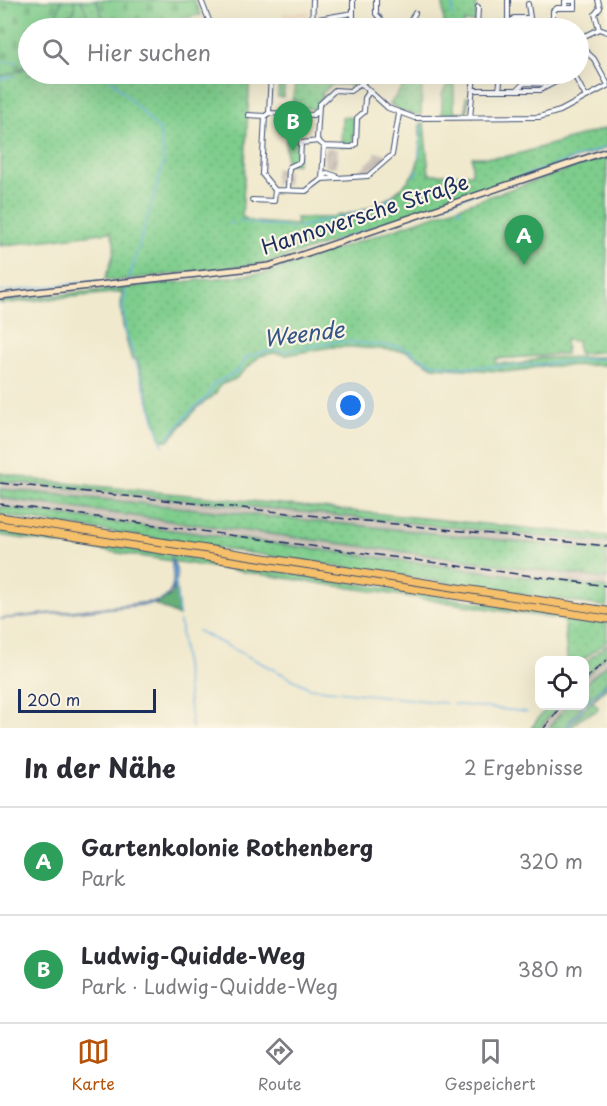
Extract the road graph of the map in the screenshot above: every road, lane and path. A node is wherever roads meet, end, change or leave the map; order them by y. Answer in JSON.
{"nodes":[{"id":1,"x":201,"y":0,"type":"edge"},
{"id":2,"x":313,"y":0,"type":"edge"},
{"id":3,"x":353,"y":0,"type":"edge"},
{"id":4,"x":376,"y":0,"type":"edge"},
{"id":5,"x":508,"y":0,"type":"edge"},
{"id":6,"x":598,"y":0,"type":"edge"},
{"id":7,"x":528,"y":4,"type":"dead end"},
{"id":8,"x":478,"y":7,"type":"dead end"},
{"id":9,"x":565,"y":8,"type":"dead end"},
{"id":10,"x":353,"y":13,"type":"junction"},
{"id":11,"x":416,"y":13,"type":"dead end"},
{"id":12,"x":347,"y":14,"type":"junction"},
{"id":13,"x":208,"y":18,"type":"edge"},
{"id":14,"x":312,"y":18,"type":"edge"},
{"id":15,"x":324,"y":18,"type":"edge"},
{"id":16,"x":351,"y":18,"type":"edge"},
{"id":17,"x":353,"y":18,"type":"edge"},
{"id":18,"x":380,"y":18,"type":"edge"},
{"id":19,"x":413,"y":18,"type":"edge"},
{"id":20,"x":477,"y":18,"type":"edge"},
{"id":21,"x":508,"y":18,"type":"edge"},
{"id":22,"x":514,"y":18,"type":"edge"},
{"id":23,"x":530,"y":18,"type":"joint"},
{"id":24,"x":553,"y":18,"type":"edge"},
{"id":25,"x":599,"y":29,"type":"junction"},
{"id":26,"x":607,"y":32,"type":"edge"},
{"id":27,"x":589,"y":34,"type":"edge"},
{"id":28,"x":589,"y":54,"type":"edge"},
{"id":29,"x":270,"y":84,"type":"edge"},
{"id":30,"x":362,"y":84,"type":"joint"},
{"id":31,"x":474,"y":84,"type":"edge"},
{"id":32,"x":500,"y":84,"type":"edge"},
{"id":33,"x":523,"y":84,"type":"edge"},
{"id":34,"x":552,"y":84,"type":"edge"},
{"id":35,"x":579,"y":84,"type":"edge"},
{"id":36,"x":607,"y":84,"type":"edge"},
{"id":37,"x":474,"y":90,"type":"junction"},
{"id":38,"x":499,"y":90,"type":"junction"},
{"id":39,"x":517,"y":91,"type":"junction"},
{"id":40,"x":369,"y":92,"type":"junction"},
{"id":41,"x":586,"y":97,"type":"junction"},
{"id":42,"x":318,"y":110,"type":"junction"},
{"id":43,"x":267,"y":114,"type":"junction"},
{"id":44,"x":399,"y":114,"type":"junction"},
{"id":45,"x":248,"y":115,"type":"dead end"},
{"id":46,"x":470,"y":118,"type":"junction"},
{"id":47,"x":318,"y":141,"type":"junction"},
{"id":48,"x":324,"y":146,"type":"junction"},
{"id":49,"x":607,"y":151,"type":"edge"},
{"id":50,"x":322,"y":179,"type":"junction"},
{"id":51,"x":275,"y":190,"type":"junction"},
{"id":52,"x":288,"y":190,"type":"junction"},
{"id":53,"x":252,"y":200,"type":"dead end"},
{"id":54,"x":0,"y":296,"type":"edge"},
{"id":55,"x":0,"y":517,"type":"edge"},
{"id":56,"x":0,"y":525,"type":"edge"},
{"id":57,"x":607,"y":611,"type":"edge"},
{"id":58,"x":607,"y":619,"type":"edge"}],
"edges":[{"from":1,"to":13,"type":"street"},
{"from":2,"to":14,"type":"street"},
{"from":3,"to":10,"type":"street"},
{"from":4,"to":18,"type":"street"},
{"from":5,"to":21,"type":"street"},
{"from":6,"to":25,"type":"street"},
{"from":7,"to":23,"type":"street"},
{"from":8,"to":20,"type":"street"},
{"from":9,"to":24,"type":"street"},
{"from":10,"to":12,"type":"street"},
{"from":10,"to":17,"type":"street"},
{"from":11,"to":19,"type":"street"},
{"from":12,"to":15,"type":"street"},
{"from":12,"to":16,"type":"street"},
{"from":22,"to":23,"type":"street"},
{"from":25,"to":26,"type":"street"},
{"from":25,"to":27,"type":"street"},
{"from":28,"to":36,"type":"street"},
{"from":29,"to":43,"type":"street"},
{"from":30,"to":40,"type":"street"},
{"from":30,"to":42,"type":"street"},
{"from":31,"to":37,"type":"street"},
{"from":32,"to":38,"type":"street"},
{"from":33,"to":39,"type":"street"},
{"from":34,"to":39,"type":"street"},
{"from":35,"to":41,"type":"street"},
{"from":36,"to":41,"type":"street"},
{"from":37,"to":38,"type":"street"},
{"from":37,"to":46,"type":"street"},
{"from":38,"to":39,"type":"street"},
{"from":40,"to":44,"type":"street"},
{"from":40,"to":48,"type":"street"},
{"from":41,"to":46,"type":"street"},
{"from":42,"to":43,"type":"street"},
{"from":42,"to":47,"type":"street"},
{"from":43,"to":45,"type":"street"},
{"from":43,"to":51,"type":"street"},
{"from":44,"to":46,"type":"street"},
{"from":44,"to":50,"type":"street"},
{"from":47,"to":48,"type":"street"},
{"from":47,"to":52,"type":"street"},
{"from":48,"to":50,"type":"street"},
{"from":49,"to":54,"type":"street","name":"Hannoversche Straße"},
{"from":50,"to":52,"type":"street"},
{"from":51,"to":52,"type":"street"},
{"from":51,"to":53,"type":"street"},
{"from":55,"to":57,"type":"highway"},
{"from":56,"to":58,"type":"highway"}]}
